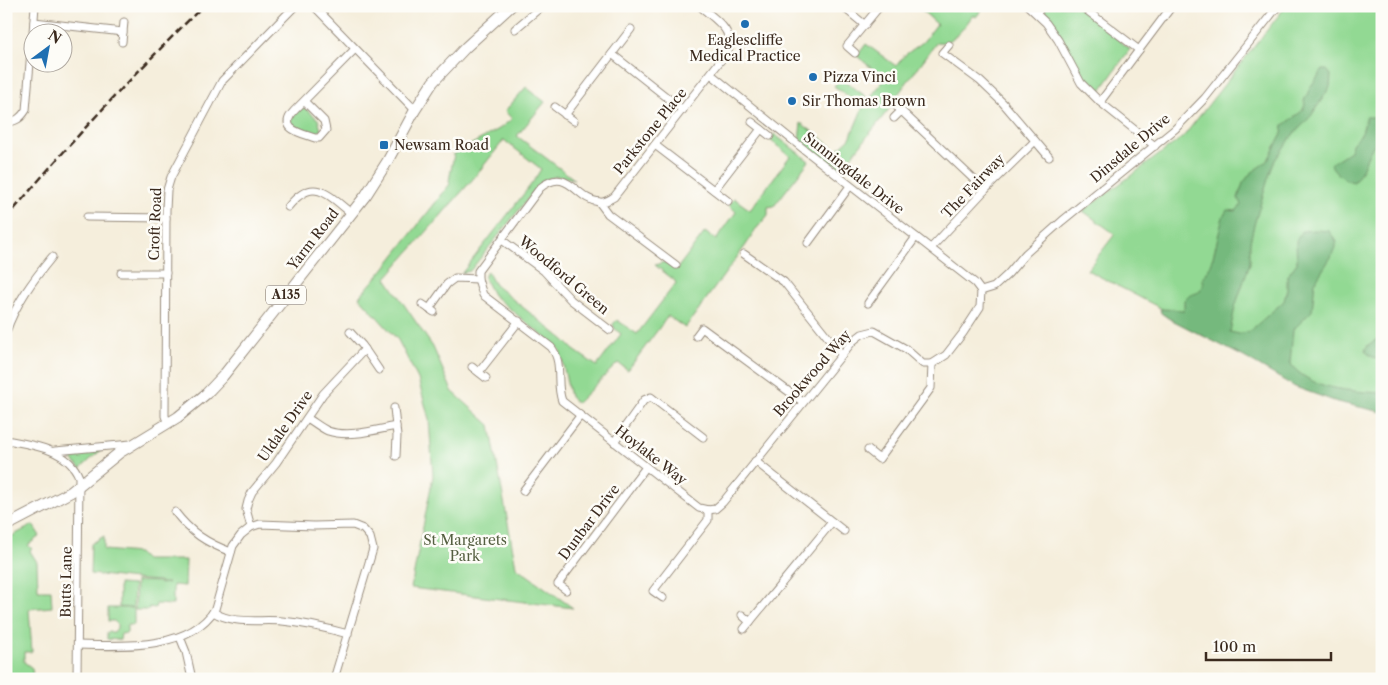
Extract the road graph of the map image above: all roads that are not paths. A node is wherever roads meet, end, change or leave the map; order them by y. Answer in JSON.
{"nodes":[{"id":1,"x":35,"y":6,"type":"edge"},
{"id":2,"x":295,"y":6,"type":"edge"},
{"id":3,"x":314,"y":6,"type":"edge"},
{"id":4,"x":511,"y":6,"type":"edge"},
{"id":5,"x":542,"y":6,"type":"edge"},
{"id":6,"x":700,"y":6,"type":"edge"},
{"id":7,"x":842,"y":6,"type":"edge"},
{"id":8,"x":880,"y":6,"type":"edge"},
{"id":9,"x":1028,"y":6,"type":"edge"},
{"id":10,"x":1042,"y":6,"type":"edge"},
{"id":11,"x":1081,"y":6,"type":"edge"},
{"id":12,"x":1172,"y":6,"type":"edge"},
{"id":13,"x":1278,"y":6,"type":"edge"},
{"id":14,"x":1037,"y":13,"type":"junction"},
{"id":15,"x":34,"y":22,"type":"edge"},
{"id":16,"x":124,"y":22,"type":"dead end"},
{"id":17,"x":865,"y":25,"type":"junction"},
{"id":18,"x":72,"y":26,"type":"edge"},
{"id":19,"x":515,"y":29,"type":"dead end"},
{"id":20,"x":631,"y":29,"type":"dead end"},
{"id":21,"x":123,"y":32,"type":"junction"},
{"id":22,"x":122,"y":42,"type":"dead end"},
{"id":23,"x":949,"y":44,"type":"dead end"},
{"id":24,"x":355,"y":49,"type":"junction"},
{"id":25,"x":1139,"y":50,"type":"junction"},
{"id":26,"x":855,"y":53,"type":"dead end"},
{"id":27,"x":612,"y":54,"type":"junction"},
{"id":28,"x":29,"y":72,"type":"edge"},
{"id":29,"x":712,"y":75,"type":"junction"},
{"id":30,"x":304,"y":101,"type":"junction"},
{"id":31,"x":1100,"y":102,"type":"junction"},
{"id":32,"x":892,"y":103,"type":"dead end"},
{"id":33,"x":555,"y":107,"type":"dead end"},
{"id":34,"x":416,"y":110,"type":"junction"},
{"id":35,"x":682,"y":110,"type":"junction"},
{"id":36,"x":901,"y":111,"type":"junction"},
{"id":37,"x":565,"y":115,"type":"junction"},
{"id":38,"x":894,"y":118,"type":"dead end"},
{"id":39,"x":6,"y":122,"type":"edge"},
{"id":40,"x":574,"y":122,"type":"dead end"},
{"id":41,"x":752,"y":122,"type":"dead end"},
{"id":42,"x":761,"y":129,"type":"junction"},
{"id":43,"x":770,"y":136,"type":"dead end"},
{"id":44,"x":1035,"y":141,"type":"junction"},
{"id":45,"x":655,"y":145,"type":"junction"},
{"id":46,"x":1155,"y":146,"type":"junction"},
{"id":47,"x":1049,"y":157,"type":"dead end"},
{"id":48,"x":850,"y":186,"type":"junction"},
{"id":49,"x":714,"y":190,"type":"junction"},
{"id":50,"x":985,"y":190,"type":"junction"},
{"id":51,"x":728,"y":201,"type":"dead end"},
{"id":52,"x":603,"y":202,"type":"junction"},
{"id":53,"x":288,"y":207,"type":"dead end"},
{"id":54,"x":351,"y":213,"type":"junction"},
{"id":55,"x":87,"y":217,"type":"dead end"},
{"id":56,"x":166,"y":218,"type":"junction"},
{"id":57,"x":916,"y":237,"type":"junction"},
{"id":58,"x":502,"y":240,"type":"junction"},
{"id":59,"x":808,"y":243,"type":"dead end"},
{"id":60,"x":931,"y":248,"type":"junction"},
{"id":61,"x":744,"y":254,"type":"dead end"},
{"id":62,"x":52,"y":257,"type":"dead end"},
{"id":63,"x":676,"y":266,"type":"dead end"},
{"id":64,"x":166,"y":273,"type":"junction"},
{"id":65,"x":121,"y":274,"type":"dead end"},
{"id":66,"x":478,"y":279,"type":"junction"},
{"id":67,"x":981,"y":291,"type":"junction"},
{"id":68,"x":868,"y":303,"type":"dead end"},
{"id":69,"x":422,"y":304,"type":"dead end"},
{"id":70,"x":519,"y":321,"type":"junction"},
{"id":71,"x":610,"y":330,"type":"dead end"},
{"id":72,"x":6,"y":332,"type":"edge"},
{"id":73,"x":350,"y":332,"type":"dead end"},
{"id":74,"x":696,"y":336,"type":"dead end"},
{"id":75,"x":365,"y":349,"type":"junction"},
{"id":76,"x":842,"y":355,"type":"junction"},
{"id":77,"x":932,"y":364,"type":"junction"},
{"id":78,"x":472,"y":367,"type":"dead end"},
{"id":79,"x":380,"y":370,"type":"dead end"},
{"id":80,"x":479,"y":372,"type":"junction"},
{"id":81,"x":486,"y":378,"type":"dead end"},
{"id":82,"x":803,"y":402,"type":"junction"},
{"id":83,"x":394,"y":408,"type":"dead end"},
{"id":84,"x":580,"y":416,"type":"junction"},
{"id":85,"x":307,"y":418,"type":"junction"},
{"id":86,"x":168,"y":424,"type":"junction"},
{"id":87,"x":396,"y":426,"type":"junction"},
{"id":88,"x":691,"y":427,"type":"junction"},
{"id":89,"x":686,"y":434,"type":"dead end"},
{"id":90,"x":703,"y":437,"type":"dead end"},
{"id":91,"x":6,"y":440,"type":"edge"},
{"id":92,"x":614,"y":442,"type":"junction"},
{"id":93,"x":134,"y":444,"type":"junction"},
{"id":94,"x":868,"y":450,"type":"dead end"},
{"id":95,"x":55,"y":451,"type":"junction"},
{"id":96,"x":396,"y":456,"type":"dead end"},
{"id":97,"x":755,"y":461,"type":"junction"},
{"id":98,"x":646,"y":467,"type":"junction"},
{"id":99,"x":524,"y":475,"type":"dead end"},
{"id":100,"x":531,"y":480,"type":"junction"},
{"id":101,"x":80,"y":486,"type":"junction"},
{"id":102,"x":523,"y":491,"type":"dead end"},
{"id":103,"x":708,"y":510,"type":"junction"},
{"id":104,"x":175,"y":512,"type":"dead end"},
{"id":105,"x":832,"y":522,"type":"junction"},
{"id":106,"x":6,"y":526,"type":"edge"},
{"id":107,"x":251,"y":527,"type":"junction"},
{"id":108,"x":844,"y":531,"type":"dead end"},
{"id":109,"x":231,"y":552,"type":"junction"},
{"id":110,"x":566,"y":590,"type":"dead end"},
{"id":111,"x":663,"y":598,"type":"dead end"},
{"id":112,"x":213,"y":612,"type":"junction"},
{"id":113,"x":742,"y":615,"type":"dead end"},
{"id":114,"x":750,"y":622,"type":"junction"},
{"id":115,"x":744,"y":628,"type":"dead end"},
{"id":116,"x":348,"y":634,"type":"junction"},
{"id":117,"x":180,"y":637,"type":"junction"},
{"id":118,"x":78,"y":645,"type":"junction"},
{"id":119,"x":77,"y":679,"type":"edge"},
{"id":120,"x":192,"y":679,"type":"edge"},
{"id":121,"x":334,"y":679,"type":"edge"}],
"edges":[{"from":1,"to":15,"type":"street"},
{"from":2,"to":56,"type":"street","name":"Croft Road"},
{"from":3,"to":24,"type":"street"},
{"from":4,"to":34,"type":"main road","name":"Yarm Road","number":"A135"},
{"from":5,"to":19,"type":"street"},
{"from":6,"to":29,"type":"street","name":"Parkstone Place"},
{"from":7,"to":17,"type":"street"},
{"from":8,"to":17,"type":"street"},
{"from":9,"to":14,"type":"street"},
{"from":10,"to":14,"type":"street"},
{"from":11,"to":25,"type":"street"},
{"from":12,"to":25,"type":"street"},
{"from":13,"to":46,"type":"street","name":"Dinsdale Drive"},
{"from":14,"to":31,"type":"street"},
{"from":16,"to":21,"type":"street"},
{"from":17,"to":26,"type":"street"},
{"from":18,"to":21,"type":"street"},
{"from":20,"to":27,"type":"street"},
{"from":21,"to":22,"type":"street"},
{"from":23,"to":44,"type":"street"},
{"from":24,"to":30,"type":"street"},
{"from":24,"to":34,"type":"street"},
{"from":25,"to":31,"type":"street"},
{"from":27,"to":35,"type":"street"},
{"from":27,"to":37,"type":"street"},
{"from":28,"to":39,"type":"street"},
{"from":29,"to":35,"type":"street","name":"Parkstone Place"},
{"from":29,"to":48,"type":"street","name":"Sunningdale Drive"},
{"from":30,"to":30,"type":"street"},
{"from":31,"to":46,"type":"street"},
{"from":32,"to":36,"type":"street"},
{"from":33,"to":37,"type":"street"},
{"from":34,"to":54,"type":"main road","name":"Yarm Road","number":"A135"},
{"from":35,"to":45,"type":"street","name":"Parkstone Place"},
{"from":36,"to":38,"type":"street"},
{"from":36,"to":50,"type":"street"},
{"from":37,"to":40,"type":"street"},
{"from":41,"to":42,"type":"street"},
{"from":42,"to":43,"type":"street"},
{"from":42,"to":49,"type":"street"},
{"from":44,"to":47,"type":"street"},
{"from":44,"to":50,"type":"street","name":"The Fairway"},
{"from":45,"to":49,"type":"street"},
{"from":45,"to":52,"type":"street","name":"Parkstone Place"},
{"from":46,"to":67,"type":"street","name":"Dinsdale Drive"},
{"from":48,"to":57,"type":"street","name":"Sunningdale Drive"},
{"from":48,"to":59,"type":"street"},
{"from":49,"to":51,"type":"street"},
{"from":50,"to":60,"type":"street","name":"The Fairway"},
{"from":52,"to":58,"type":"street"},
{"from":52,"to":63,"type":"street"},
{"from":53,"to":54,"type":"street"},
{"from":54,"to":86,"type":"main road","name":"Yarm Road","number":"A135"},
{"from":55,"to":56,"type":"street"},
{"from":56,"to":64,"type":"street","name":"Croft Road"},
{"from":57,"to":60,"type":"street","name":"Sunningdale Drive"},
{"from":57,"to":68,"type":"street"},
{"from":58,"to":66,"type":"street"},
{"from":58,"to":71,"type":"street","name":"Woodford Green"},
{"from":60,"to":67,"type":"street","name":"Sunningdale Drive"},
{"from":61,"to":76,"type":"street"},
{"from":62,"to":72,"type":"street"},
{"from":64,"to":65,"type":"street"},
{"from":64,"to":86,"type":"street","name":"Croft Road"},
{"from":66,"to":69,"type":"street"},
{"from":66,"to":70,"type":"street","name":"Hoylake Way"},
{"from":67,"to":77,"type":"street"},
{"from":70,"to":80,"type":"street"},
{"from":70,"to":84,"type":"street","name":"Hoylake Way"},
{"from":73,"to":75,"type":"street"},
{"from":74,"to":82,"type":"street"},
{"from":75,"to":79,"type":"street"},
{"from":75,"to":85,"type":"street","name":"Uldale Drive"},
{"from":76,"to":77,"type":"street","name":"Brookwood Way"},
{"from":76,"to":82,"type":"street","name":"Brookwood Way"},
{"from":77,"to":94,"type":"street"},
{"from":78,"to":80,"type":"street"},
{"from":80,"to":81,"type":"street"},
{"from":82,"to":97,"type":"street","name":"Brookwood Way"},
{"from":83,"to":87,"type":"street"},
{"from":84,"to":92,"type":"street","name":"Hoylake Way"},
{"from":84,"to":100,"type":"street"},
{"from":85,"to":87,"type":"street"},
{"from":85,"to":107,"type":"street","name":"Uldale Drive"},
{"from":86,"to":93,"type":"main road","name":"Yarm Road","number":"A135"},
{"from":87,"to":96,"type":"street"},
{"from":88,"to":89,"type":"street"},
{"from":88,"to":90,"type":"street"},
{"from":88,"to":92,"type":"street"},
{"from":91,"to":95,"type":"street"},
{"from":92,"to":98,"type":"street","name":"Hoylake Way"},
{"from":93,"to":95,"type":"street"},
{"from":93,"to":101,"type":"main road","name":"Yarm Road","number":"A135"},
{"from":95,"to":101,"type":"street"},
{"from":97,"to":103,"type":"street","name":"Brookwood Way"},
{"from":97,"to":105,"type":"street"},
{"from":98,"to":103,"type":"street","name":"Hoylake Way"},
{"from":98,"to":110,"type":"street","name":"Dunbar Drive"},
{"from":99,"to":100,"type":"street"},
{"from":100,"to":102,"type":"street"},
{"from":101,"to":106,"type":"main road","name":"Yarm Road","number":"A135"},
{"from":101,"to":118,"type":"street","name":"Butts Lane"},
{"from":103,"to":111,"type":"street"},
{"from":104,"to":109,"type":"street"},
{"from":105,"to":108,"type":"street"},
{"from":105,"to":114,"type":"street"},
{"from":107,"to":109,"type":"street"},
{"from":107,"to":116,"type":"street"},
{"from":109,"to":112,"type":"street"},
{"from":112,"to":116,"type":"street"},
{"from":112,"to":117,"type":"street"},
{"from":113,"to":114,"type":"street"},
{"from":114,"to":115,"type":"street"},
{"from":116,"to":121,"type":"street"},
{"from":117,"to":118,"type":"street"},
{"from":117,"to":120,"type":"street"},
{"from":118,"to":119,"type":"street","name":"Butts Lane"}]}
